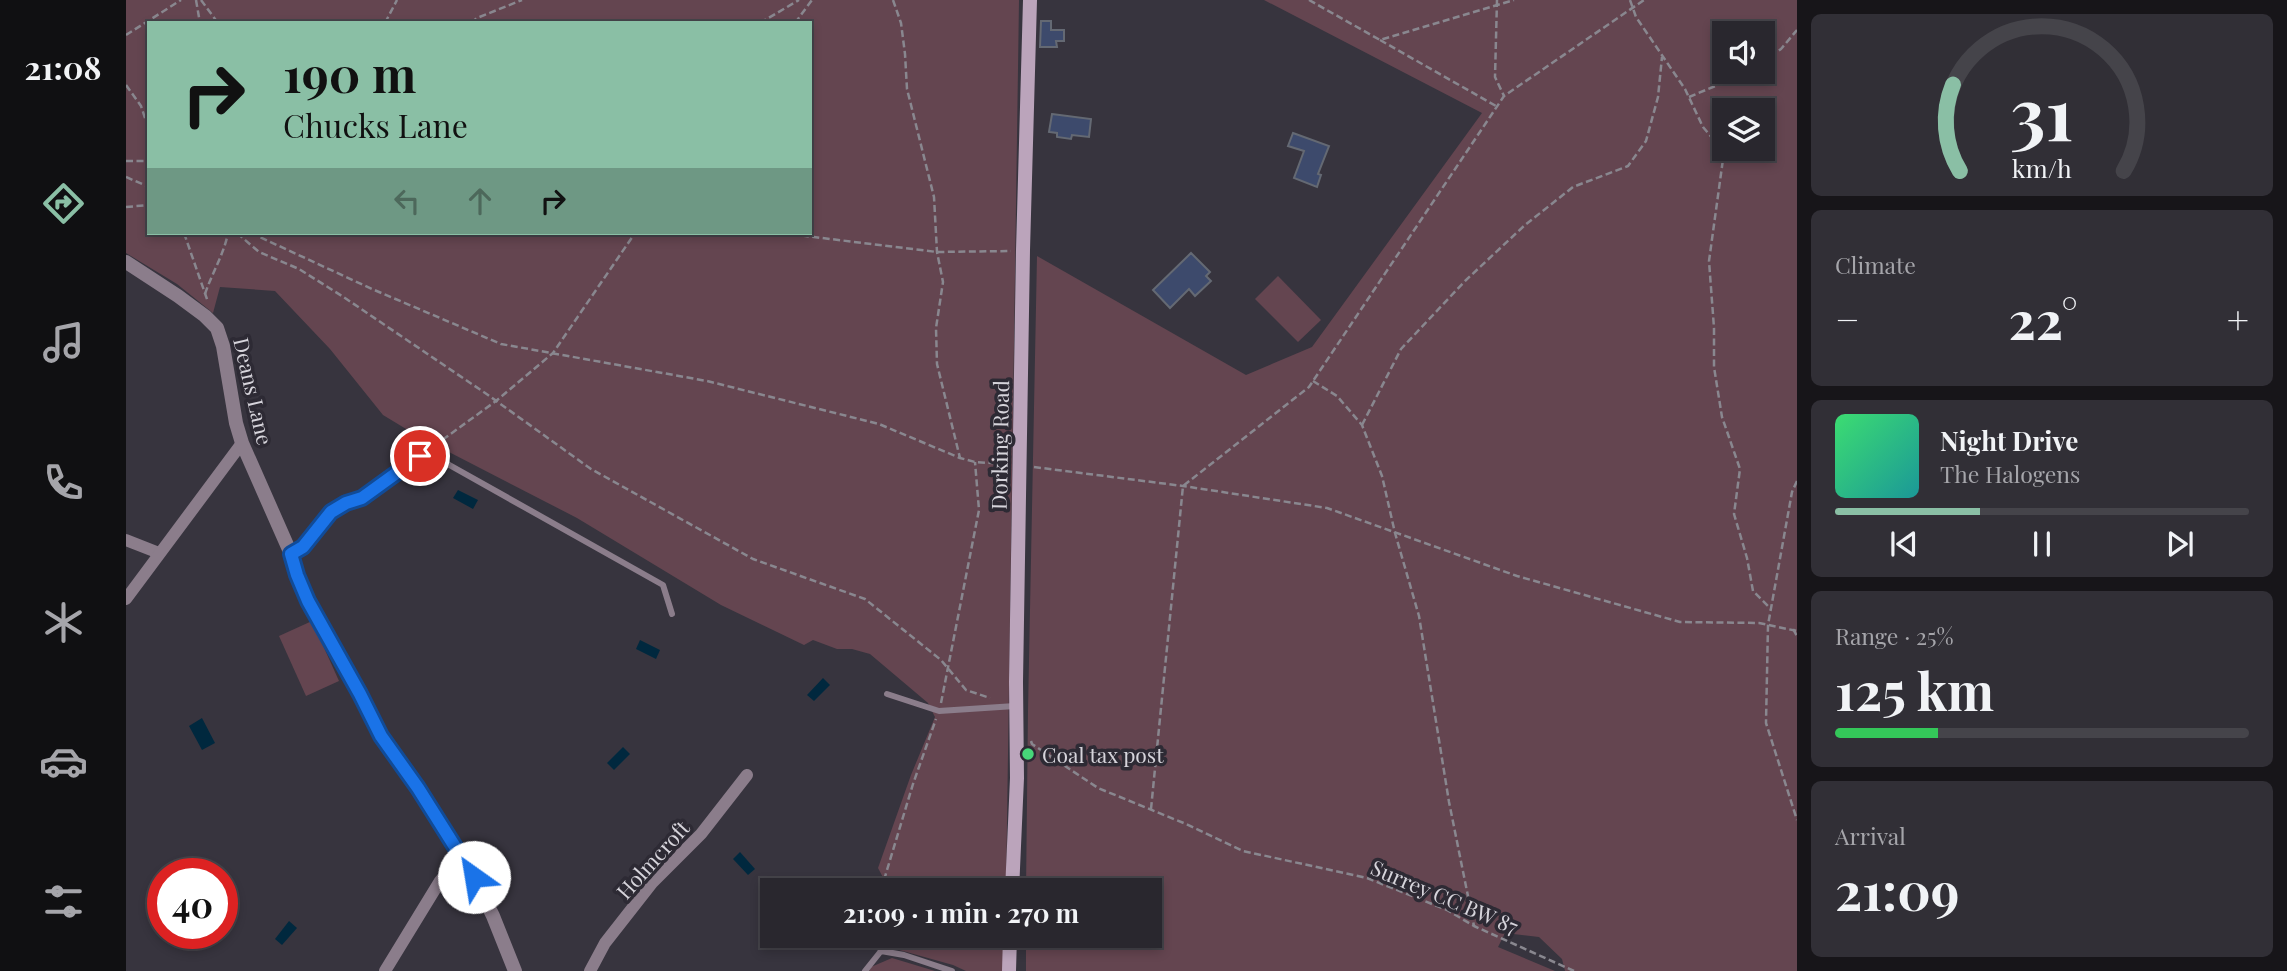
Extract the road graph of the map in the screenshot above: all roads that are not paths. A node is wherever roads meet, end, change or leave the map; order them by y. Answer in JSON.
{"nodes":[{"id":1,"x":1030,"y":0,"type":"edge"},
{"id":2,"x":126,"y":262,"type":"edge"},
{"id":3,"x":242,"y":443,"type":"junction"},
{"id":4,"x":126,"y":540,"type":"edge"},
{"id":5,"x":159,"y":553,"type":"junction"},
{"id":6,"x":291,"y":554,"type":"junction"},
{"id":7,"x":126,"y":599,"type":"edge"},
{"id":8,"x":672,"y":614,"type":"dead end"},
{"id":9,"x":887,"y":694,"type":"dead end"},
{"id":10,"x":1017,"y":706,"type":"junction"},
{"id":11,"x":747,"y":775,"type":"dead end"},
{"id":12,"x":461,"y":857,"type":"junction"},
{"id":13,"x":1013,"y":878,"type":"edge"},
{"id":14,"x":880,"y":948,"type":"edge"},
{"id":15,"x":1010,"y":948,"type":"edge"},
{"id":16,"x":881,"y":951,"type":"junction"},
{"id":17,"x":385,"y":971,"type":"edge"},
{"id":18,"x":515,"y":971,"type":"edge"},
{"id":19,"x":590,"y":971,"type":"edge"},
{"id":20,"x":865,"y":971,"type":"edge"},
{"id":21,"x":952,"y":971,"type":"edge"},
{"id":22,"x":1009,"y":971,"type":"edge"}],
"edges":[{"from":1,"to":10,"type":"main road","name":"Dorking Road"},
{"from":2,"to":3,"type":"street","name":"Deans Lane"},
{"from":3,"to":5,"type":"street"},
{"from":3,"to":6,"type":"street","name":"Deans Lane"},
{"from":4,"to":5,"type":"street"},
{"from":5,"to":7,"type":"street"},
{"from":6,"to":8,"type":"lane"},
{"from":6,"to":12,"type":"street","name":"Deans Lane"},
{"from":9,"to":10,"type":"lane"},
{"from":10,"to":13,"type":"main road","name":"Dorking Road"},
{"from":11,"to":19,"type":"street","name":"Holmcroft"},
{"from":12,"to":17,"type":"street"},
{"from":12,"to":18,"type":"street","name":"Deans Lane"},
{"from":14,"to":16,"type":"lane"},
{"from":15,"to":22,"type":"main road"},
{"from":16,"to":20,"type":"lane"},
{"from":16,"to":21,"type":"lane"}]}
